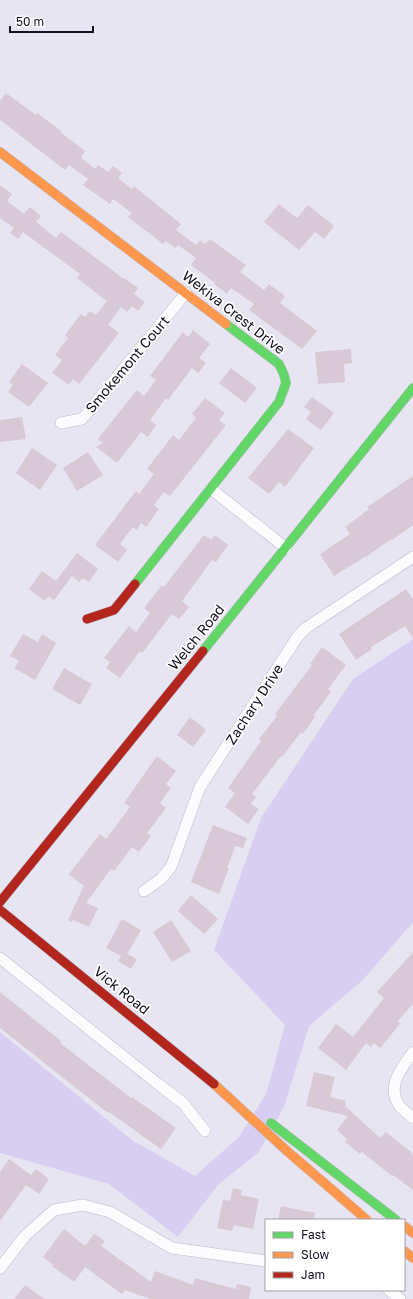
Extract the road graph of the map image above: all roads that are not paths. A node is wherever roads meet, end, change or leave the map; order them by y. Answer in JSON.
{"nodes":[{"id":1,"x":0,"y":152,"type":"edge"},
{"id":2,"x":186,"y":293,"type":"junction"},
{"id":3,"x":413,"y":388,"type":"edge"},
{"id":4,"x":61,"y":423,"type":"dead end"},
{"id":5,"x":211,"y":489,"type":"junction"},
{"id":6,"x":286,"y":548,"type":"junction"},
{"id":7,"x":413,"y":557,"type":"edge"},
{"id":8,"x":87,"y":619,"type":"dead end"},
{"id":9,"x":144,"y":891,"type":"dead end"},
{"id":10,"x":0,"y":902,"type":"edge"},
{"id":11,"x":0,"y":910,"type":"edge"},
{"id":12,"x":0,"y":958,"type":"edge"},
{"id":13,"x":413,"y":1052,"type":"edge"},
{"id":14,"x":226,"y":1093,"type":"junction"},
{"id":15,"x":413,"y":1118,"type":"edge"},
{"id":16,"x":205,"y":1132,"type":"dead end"},
{"id":17,"x":366,"y":1219,"type":"edge"},
{"id":18,"x":395,"y":1219,"type":"edge"},
{"id":19,"x":405,"y":1227,"type":"edge"},
{"id":20,"x":413,"y":1233,"type":"edge"},
{"id":21,"x":405,"y":1252,"type":"edge"},
{"id":22,"x":413,"y":1258,"type":"edge"},
{"id":23,"x":265,"y":1261,"type":"edge"},
{"id":24,"x":0,"y":1268,"type":"edge"},
{"id":25,"x":390,"y":1291,"type":"edge"},
{"id":26,"x":400,"y":1299,"type":"edge"}],
"edges":[{"from":1,"to":2,"type":"street","name":"Wekiva Crest Drive"},
{"from":2,"to":4,"type":"street","name":"Smokemont Court"},
{"from":2,"to":5,"type":"street","name":"Wekiva Crest Drive"},
{"from":3,"to":6,"type":"street","name":"Welch Road"},
{"from":5,"to":6,"type":"street"},
{"from":5,"to":8,"type":"street","name":"Wekiva Crest Drive"},
{"from":6,"to":10,"type":"street","name":"Welch Road"},
{"from":7,"to":9,"type":"street","name":"Zachary Drive"},
{"from":11,"to":14,"type":"street","name":"Vick Road"},
{"from":12,"to":16,"type":"street"},
{"from":13,"to":15,"type":"street"},
{"from":14,"to":17,"type":"street","name":"Vick Road"},
{"from":14,"to":18,"type":"street","name":"Vick Road"},
{"from":19,"to":20,"type":"street"},
{"from":21,"to":22,"type":"street"},
{"from":23,"to":24,"type":"street"},
{"from":25,"to":26,"type":"street"}]}
